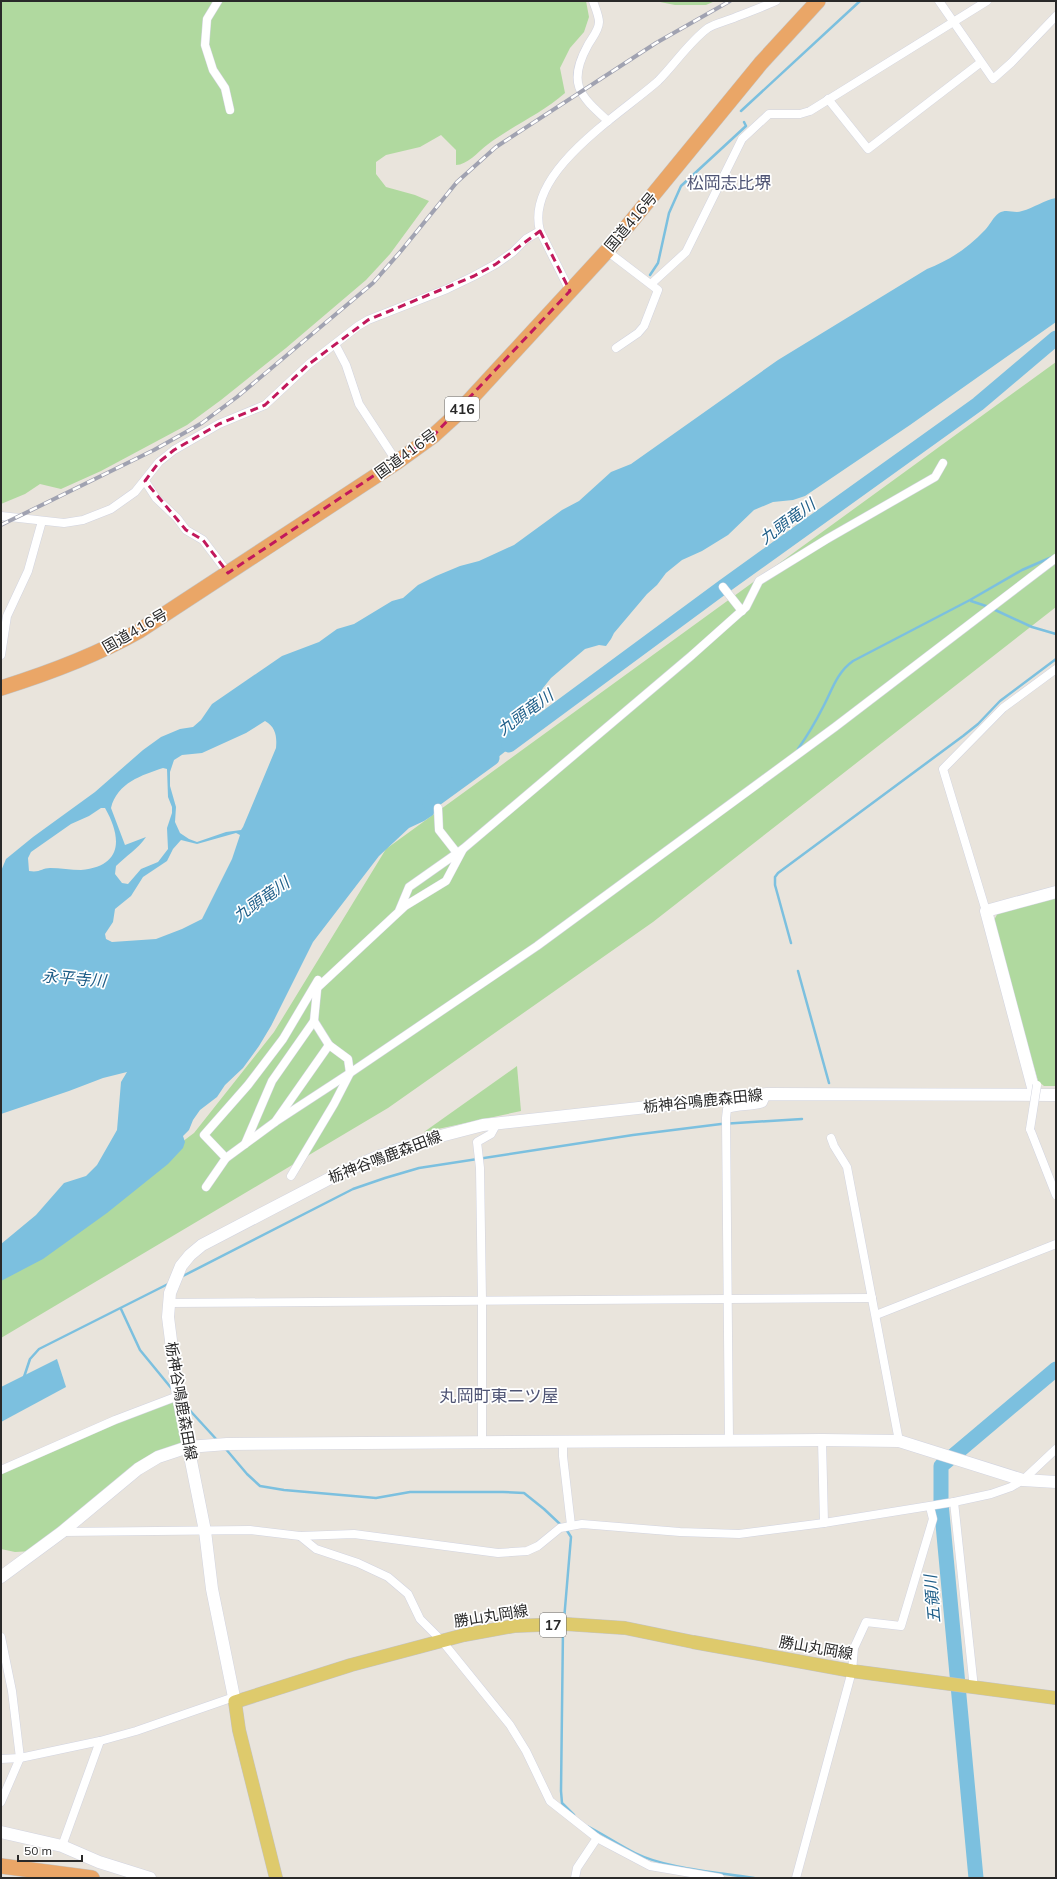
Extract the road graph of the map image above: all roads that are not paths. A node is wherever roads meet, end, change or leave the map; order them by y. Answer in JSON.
{"nodes":[{"id":1,"x":218,"y":1,"type":"edge"},
{"id":2,"x":593,"y":1,"type":"edge"},
{"id":3,"x":776,"y":1,"type":"edge"},
{"id":4,"x":818,"y":1,"type":"edge"},
{"id":5,"x":939,"y":1,"type":"edge"},
{"id":6,"x":988,"y":1,"type":"edge"},
{"id":7,"x":1056,"y":16,"type":"edge"},
{"id":8,"x":953,"y":22,"type":"junction"},
{"id":9,"x":980,"y":63,"type":"junction"},
{"id":10,"x":828,"y":99,"type":"junction"},
{"id":11,"x":230,"y":110,"type":"dead end"},
{"id":12,"x":608,"y":121,"type":"junction"},
{"id":13,"x":540,"y":231,"type":"junction"},
{"id":14,"x":607,"y":252,"type":"junction"},
{"id":15,"x":651,"y":284,"type":"junction"},
{"id":16,"x":570,"y":291,"type":"junction"},
{"id":17,"x":335,"y":344,"type":"junction"},
{"id":18,"x":616,"y":348,"type":"dead end"},
{"id":19,"x":397,"y":462,"type":"junction"},
{"id":20,"x":943,"y":463,"type":"dead end"},
{"id":21,"x":145,"y":482,"type":"junction"},
{"id":22,"x":1,"y":516,"type":"edge"},
{"id":23,"x":42,"y":521,"type":"junction"},
{"id":24,"x":1056,"y":558,"type":"edge"},
{"id":25,"x":228,"y":573,"type":"junction"},
{"id":26,"x":723,"y":587,"type":"dead end"},
{"id":27,"x":742,"y":611,"type":"junction"},
{"id":28,"x":1,"y":655,"type":"edge"},
{"id":29,"x":1056,"y":669,"type":"edge"},
{"id":30,"x":1,"y":688,"type":"edge"},
{"id":31,"x":438,"y":808,"type":"dead end"},
{"id":32,"x":460,"y":851,"type":"junction"},
{"id":33,"x":1056,"y":892,"type":"edge"},
{"id":34,"x":399,"y":911,"type":"junction"},
{"id":35,"x":986,"y":911,"type":"junction"},
{"id":36,"x":317,"y":988,"type":"junction"},
{"id":37,"x":314,"y":1021,"type":"junction"},
{"id":38,"x":329,"y":1045,"type":"junction"},
{"id":39,"x":350,"y":1073,"type":"junction"},
{"id":40,"x":1036,"y":1090,"type":"junction"},
{"id":41,"x":767,"y":1094,"type":"junction"},
{"id":42,"x":1056,"y":1095,"type":"edge"},
{"id":43,"x":275,"y":1122,"type":"junction"},
{"id":44,"x":497,"y":1123,"type":"junction"},
{"id":45,"x":831,"y":1138,"type":"dead end"},
{"id":46,"x":244,"y":1145,"type":"junction"},
{"id":47,"x":226,"y":1158,"type":"junction"},
{"id":48,"x":290,"y":1176,"type":"dead end"},
{"id":49,"x":206,"y":1186,"type":"dead end"},
{"id":50,"x":1056,"y":1195,"type":"edge"},
{"id":51,"x":1056,"y":1244,"type":"edge"},
{"id":52,"x":169,"y":1298,"type":"junction"},
{"id":53,"x":872,"y":1298,"type":"junction"},
{"id":54,"x":729,"y":1299,"type":"junction"},
{"id":55,"x":482,"y":1301,"type":"junction"},
{"id":56,"x":876,"y":1315,"type":"junction"},
{"id":57,"x":178,"y":1396,"type":"junction"},
{"id":58,"x":822,"y":1440,"type":"junction"},
{"id":59,"x":729,"y":1441,"type":"junction"},
{"id":60,"x":899,"y":1441,"type":"junction"},
{"id":61,"x":563,"y":1442,"type":"junction"},
{"id":62,"x":482,"y":1443,"type":"junction"},
{"id":63,"x":188,"y":1447,"type":"junction"},
{"id":64,"x":1056,"y":1449,"type":"edge"},
{"id":65,"x":1,"y":1470,"type":"edge"},
{"id":66,"x":1023,"y":1480,"type":"junction"},
{"id":67,"x":1056,"y":1482,"type":"edge"},
{"id":68,"x":954,"y":1502,"type":"junction"},
{"id":69,"x":930,"y":1507,"type":"junction"},
{"id":70,"x":824,"y":1523,"type":"junction"},
{"id":71,"x":571,"y":1525,"type":"junction"},
{"id":72,"x":62,"y":1532,"type":"junction"},
{"id":73,"x":204,"y":1532,"type":"junction"},
{"id":74,"x":300,"y":1536,"type":"junction"},
{"id":75,"x":1,"y":1578,"type":"edge"},
{"id":76,"x":1,"y":1637,"type":"edge"},
{"id":77,"x":442,"y":1641,"type":"junction"},
{"id":78,"x":852,"y":1671,"type":"junction"},
{"id":79,"x":974,"y":1688,"type":"junction"},
{"id":80,"x":1056,"y":1698,"type":"edge"},
{"id":81,"x":235,"y":1699,"type":"junction"},
{"id":82,"x":100,"y":1741,"type":"junction"},
{"id":83,"x":20,"y":1758,"type":"junction"},
{"id":84,"x":1,"y":1759,"type":"edge"},
{"id":85,"x":1,"y":1802,"type":"edge"},
{"id":86,"x":1,"y":1832,"type":"edge"},
{"id":87,"x":597,"y":1838,"type":"junction"},
{"id":88,"x":62,"y":1846,"type":"junction"},
{"id":89,"x":1,"y":1866,"type":"edge"},
{"id":90,"x":92,"y":1878,"type":"edge"},
{"id":91,"x":150,"y":1878,"type":"edge"},
{"id":92,"x":276,"y":1878,"type":"edge"},
{"id":93,"x":575,"y":1878,"type":"edge"},
{"id":94,"x":720,"y":1878,"type":"edge"},
{"id":95,"x":796,"y":1878,"type":"edge"}],
"edges":[{"from":1,"to":11,"type":"street"},
{"from":2,"to":12,"type":"street"},
{"from":3,"to":12,"type":"street"},
{"from":4,"to":14,"type":"highway","name":"国道416号","number":"416"},
{"from":5,"to":8,"type":"street"},
{"from":6,"to":8,"type":"street"},
{"from":7,"to":9,"type":"street"},
{"from":8,"to":9,"type":"street"},
{"from":8,"to":10,"type":"street"},
{"from":9,"to":10,"type":"street"},
{"from":10,"to":15,"type":"street"},
{"from":12,"to":13,"type":"street"},
{"from":13,"to":16,"type":"street"},
{"from":13,"to":17,"type":"street"},
{"from":14,"to":15,"type":"street"},
{"from":14,"to":16,"type":"highway","name":"国道416号","number":"416"},
{"from":15,"to":18,"type":"street"},
{"from":16,"to":19,"type":"highway","name":"国道416号","number":"416"},
{"from":17,"to":19,"type":"street"},
{"from":17,"to":21,"type":"street"},
{"from":19,"to":25,"type":"highway","name":"国道416号","number":"416"},
{"from":20,"to":27,"type":"street"},
{"from":21,"to":23,"type":"street"},
{"from":21,"to":25,"type":"street"},
{"from":22,"to":23,"type":"street"},
{"from":23,"to":28,"type":"street"},
{"from":24,"to":39,"type":"street"},
{"from":25,"to":30,"type":"highway","name":"国道416号","number":"416"},
{"from":26,"to":27,"type":"street"},
{"from":27,"to":32,"type":"street"},
{"from":29,"to":35,"type":"street"},
{"from":31,"to":32,"type":"street"},
{"from":32,"to":34,"type":"street"},
{"from":32,"to":34,"type":"street"},
{"from":33,"to":35,"type":"street"},
{"from":34,"to":36,"type":"street"},
{"from":35,"to":40,"type":"street"},
{"from":36,"to":37,"type":"street"},
{"from":36,"to":47,"type":"street"},
{"from":37,"to":38,"type":"street"},
{"from":37,"to":46,"type":"street"},
{"from":38,"to":39,"type":"street"},
{"from":38,"to":43,"type":"street"},
{"from":39,"to":43,"type":"street"},
{"from":39,"to":48,"type":"street"},
{"from":40,"to":41,"type":"street","name":"栃神谷鳴鹿森田線"},
{"from":40,"to":42,"type":"street","name":"栃神谷鳴鹿森田線"},
{"from":40,"to":50,"type":"street","bridge":true},
{"from":41,"to":44,"type":"street","name":"栃神谷鳴鹿森田線"},
{"from":41,"to":54,"type":"street"},
{"from":43,"to":46,"type":"street"},
{"from":44,"to":52,"type":"street","name":"栃神谷鳴鹿森田線"},
{"from":44,"to":55,"type":"street"},
{"from":45,"to":53,"type":"street"},
{"from":46,"to":47,"type":"street"},
{"from":47,"to":49,"type":"street"},
{"from":51,"to":56,"type":"street"},
{"from":52,"to":55,"type":"street"},
{"from":52,"to":57,"type":"street","name":"栃神谷鳴鹿森田線"},
{"from":53,"to":54,"type":"street"},
{"from":53,"to":56,"type":"street"},
{"from":54,"to":55,"type":"street"},
{"from":54,"to":59,"type":"street"},
{"from":55,"to":62,"type":"street"},
{"from":56,"to":60,"type":"street"},
{"from":57,"to":63,"type":"street","name":"栃神谷鳴鹿森田線"},
{"from":57,"to":65,"type":"street"},
{"from":58,"to":59,"type":"street"},
{"from":58,"to":60,"type":"street"},
{"from":58,"to":70,"type":"street"},
{"from":59,"to":61,"type":"street"},
{"from":60,"to":66,"type":"street"},
{"from":61,"to":62,"type":"street"},
{"from":61,"to":71,"type":"street"},
{"from":62,"to":63,"type":"street"},
{"from":63,"to":72,"type":"street"},
{"from":63,"to":73,"type":"street","name":"栃神谷鳴鹿森田線"},
{"from":64,"to":66,"type":"street"},
{"from":66,"to":67,"type":"street"},
{"from":66,"to":68,"type":"street"},
{"from":68,"to":69,"type":"street"},
{"from":68,"to":79,"type":"street"},
{"from":69,"to":70,"type":"street"},
{"from":69,"to":78,"type":"street"},
{"from":70,"to":71,"type":"street"},
{"from":71,"to":74,"type":"street"},
{"from":72,"to":73,"type":"street"},
{"from":72,"to":75,"type":"street"},
{"from":73,"to":74,"type":"street"},
{"from":73,"to":81,"type":"street","name":"栃神谷鳴鹿森田線"},
{"from":74,"to":77,"type":"street"},
{"from":76,"to":83,"type":"street"},
{"from":77,"to":78,"type":"main road","name":"勝山丸岡線","number":"17"},
{"from":77,"to":81,"type":"main road","name":"勝山丸岡線","number":"17"},
{"from":77,"to":87,"type":"street"},
{"from":78,"to":79,"type":"main road","name":"勝山丸岡線","number":"17"},
{"from":78,"to":95,"type":"street"},
{"from":79,"to":80,"type":"main road","name":"勝山丸岡線","number":"17"},
{"from":81,"to":82,"type":"street"},
{"from":81,"to":92,"type":"main road"},
{"from":82,"to":83,"type":"street"},
{"from":82,"to":88,"type":"street"},
{"from":83,"to":84,"type":"street"},
{"from":83,"to":85,"type":"street"},
{"from":86,"to":88,"type":"street"},
{"from":87,"to":93,"type":"street"},
{"from":87,"to":94,"type":"street"},
{"from":88,"to":91,"type":"street"},
{"from":89,"to":90,"type":"highway"}]}
